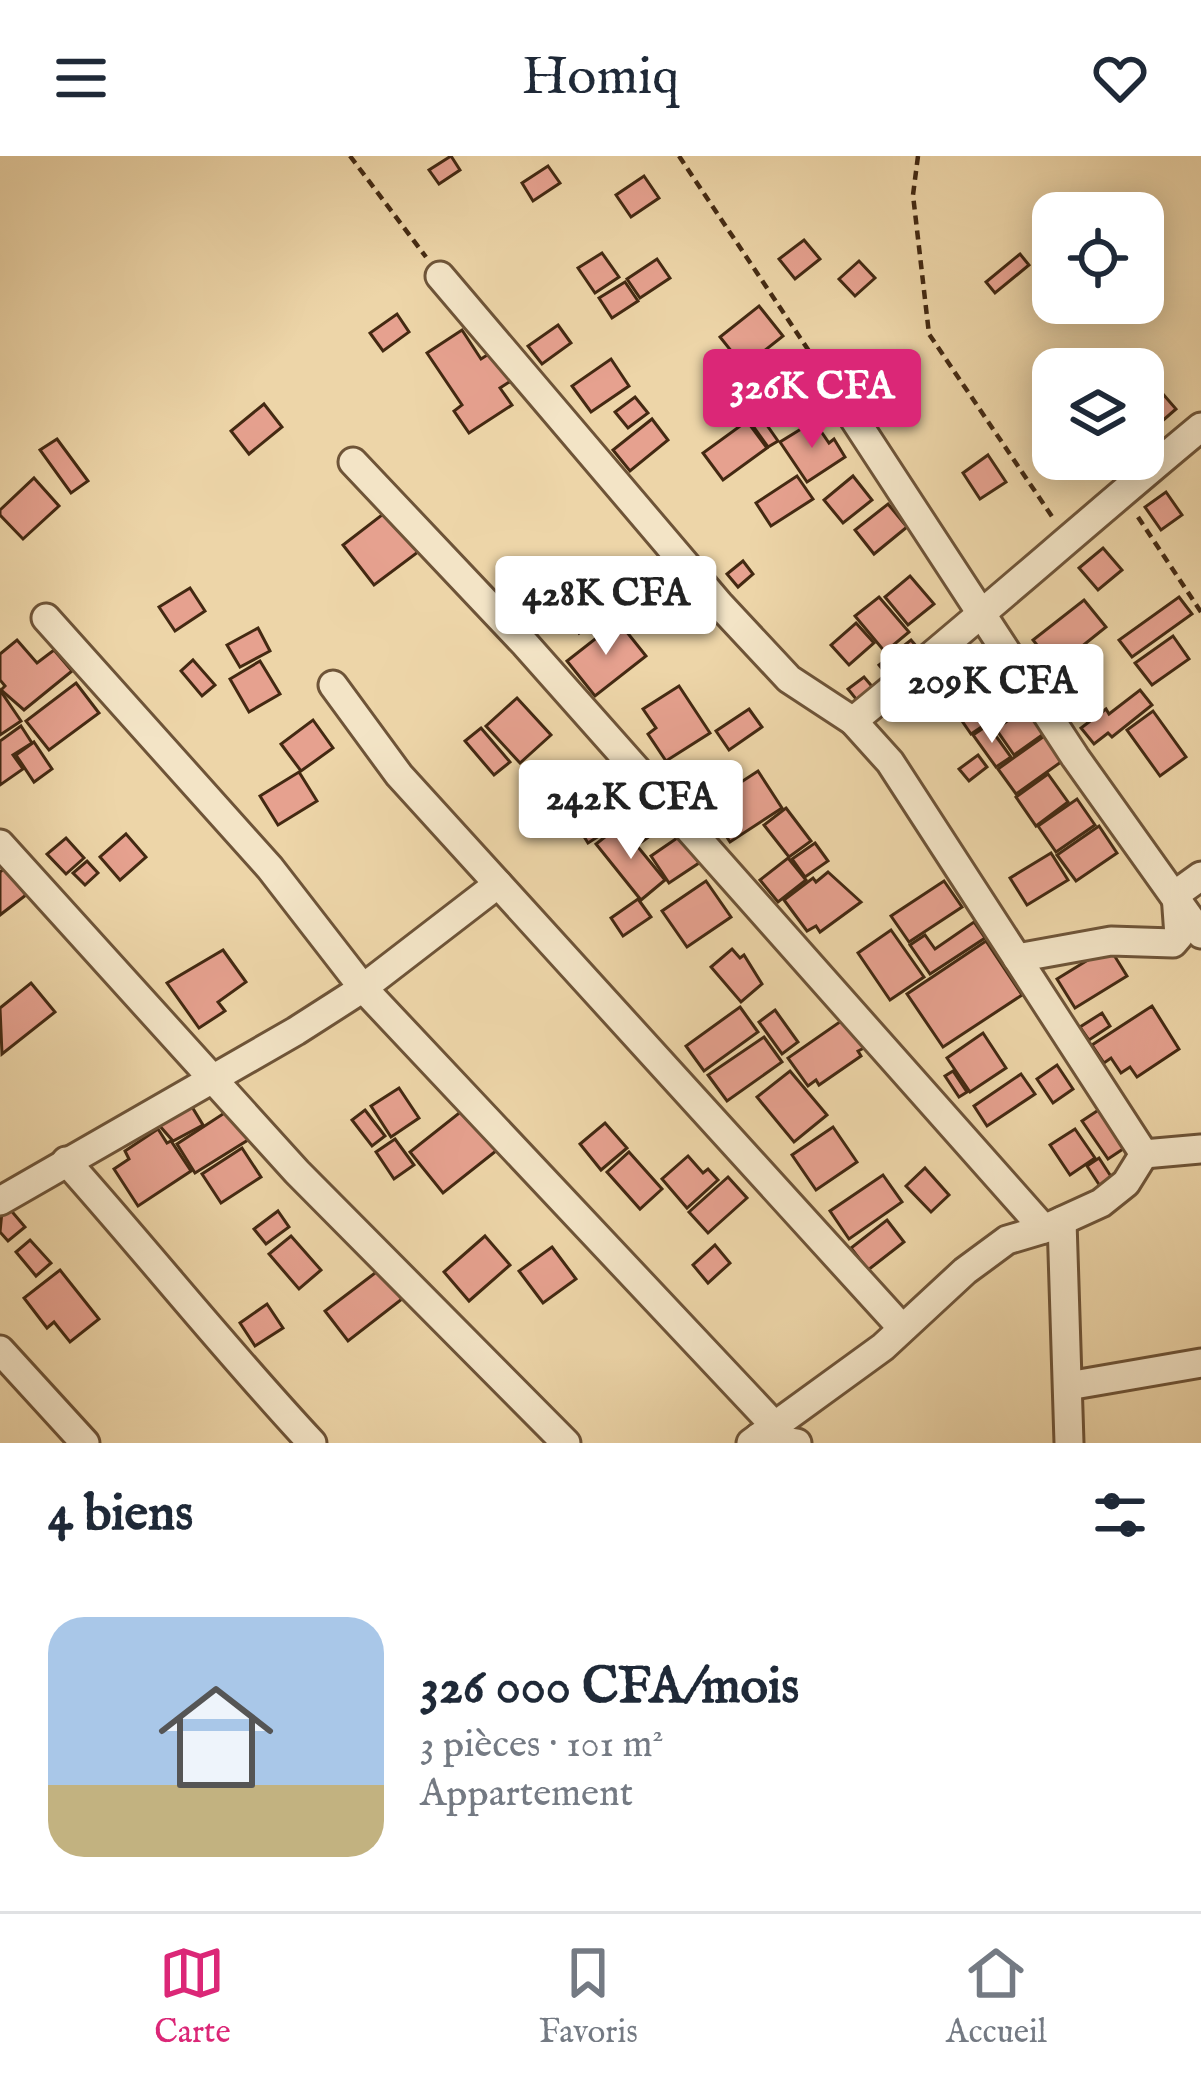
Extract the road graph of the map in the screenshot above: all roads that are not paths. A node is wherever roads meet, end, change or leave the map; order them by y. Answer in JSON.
{"nodes":[{"id":1,"x":440,"y":276,"type":"road end"},
{"id":2,"x":851,"y":414,"type":"road end"},
{"id":3,"x":1201,"y":427,"type":"edge"},
{"id":4,"x":353,"y":462,"type":"dead end"},
{"id":5,"x":985,"y":614,"type":"junction"},
{"id":6,"x":46,"y":618,"type":"dead end"},
{"id":7,"x":333,"y":686,"type":"dead end"},
{"id":8,"x":853,"y":721,"type":"junction"},
{"id":9,"x":0,"y":844,"type":"edge"},
{"id":10,"x":1201,"y":876,"type":"edge"},
{"id":11,"x":498,"y":884,"type":"junction"},
{"id":12,"x":1176,"y":894,"type":"junction"},
{"id":13,"x":1201,"y":934,"type":"edge"},
{"id":14,"x":1017,"y":958,"type":"junction"},
{"id":15,"x":363,"y":988,"type":"junction"},
{"id":16,"x":217,"y":1078,"type":"junction"},
{"id":17,"x":1201,"y":1150,"type":"edge"},
{"id":18,"x":1144,"y":1154,"type":"junction"},
{"id":19,"x":66,"y":1160,"type":"junction"},
{"id":20,"x":0,"y":1201,"type":"edge"},
{"id":21,"x":1053,"y":1225,"type":"junction"},
{"id":22,"x":902,"y":1328,"type":"junction"},
{"id":23,"x":0,"y":1350,"type":"edge"},
{"id":24,"x":1201,"y":1363,"type":"edge"},
{"id":25,"x":1069,"y":1385,"type":"junction"},
{"id":26,"x":770,"y":1437,"type":"edge"},
{"id":27,"x":85,"y":1443,"type":"edge"},
{"id":28,"x":312,"y":1443,"type":"edge"},
{"id":29,"x":566,"y":1443,"type":"edge"},
{"id":30,"x":1069,"y":1443,"type":"edge"}],
"edges":[{"from":1,"to":8,"type":"street"},
{"from":2,"to":5,"type":"street"},
{"from":3,"to":5,"type":"street"},
{"from":4,"to":21,"type":"street"},
{"from":5,"to":8,"type":"street"},
{"from":5,"to":12,"type":"street"},
{"from":6,"to":15,"type":"street"},
{"from":7,"to":11,"type":"street"},
{"from":8,"to":14,"type":"street"},
{"from":9,"to":16,"type":"street"},
{"from":10,"to":12,"type":"street"},
{"from":11,"to":15,"type":"street"},
{"from":11,"to":22,"type":"street"},
{"from":12,"to":13,"type":"street"},
{"from":12,"to":14,"type":"street"},
{"from":14,"to":18,"type":"street"},
{"from":15,"to":16,"type":"street"},
{"from":15,"to":26,"type":"street"},
{"from":16,"to":19,"type":"street"},
{"from":16,"to":29,"type":"street"},
{"from":17,"to":18,"type":"street"},
{"from":18,"to":21,"type":"street"},
{"from":19,"to":20,"type":"street"},
{"from":19,"to":28,"type":"street"},
{"from":21,"to":22,"type":"street"},
{"from":21,"to":25,"type":"street"},
{"from":22,"to":26,"type":"street"},
{"from":23,"to":27,"type":"street"},
{"from":24,"to":25,"type":"street"},
{"from":25,"to":30,"type":"street"}]}
